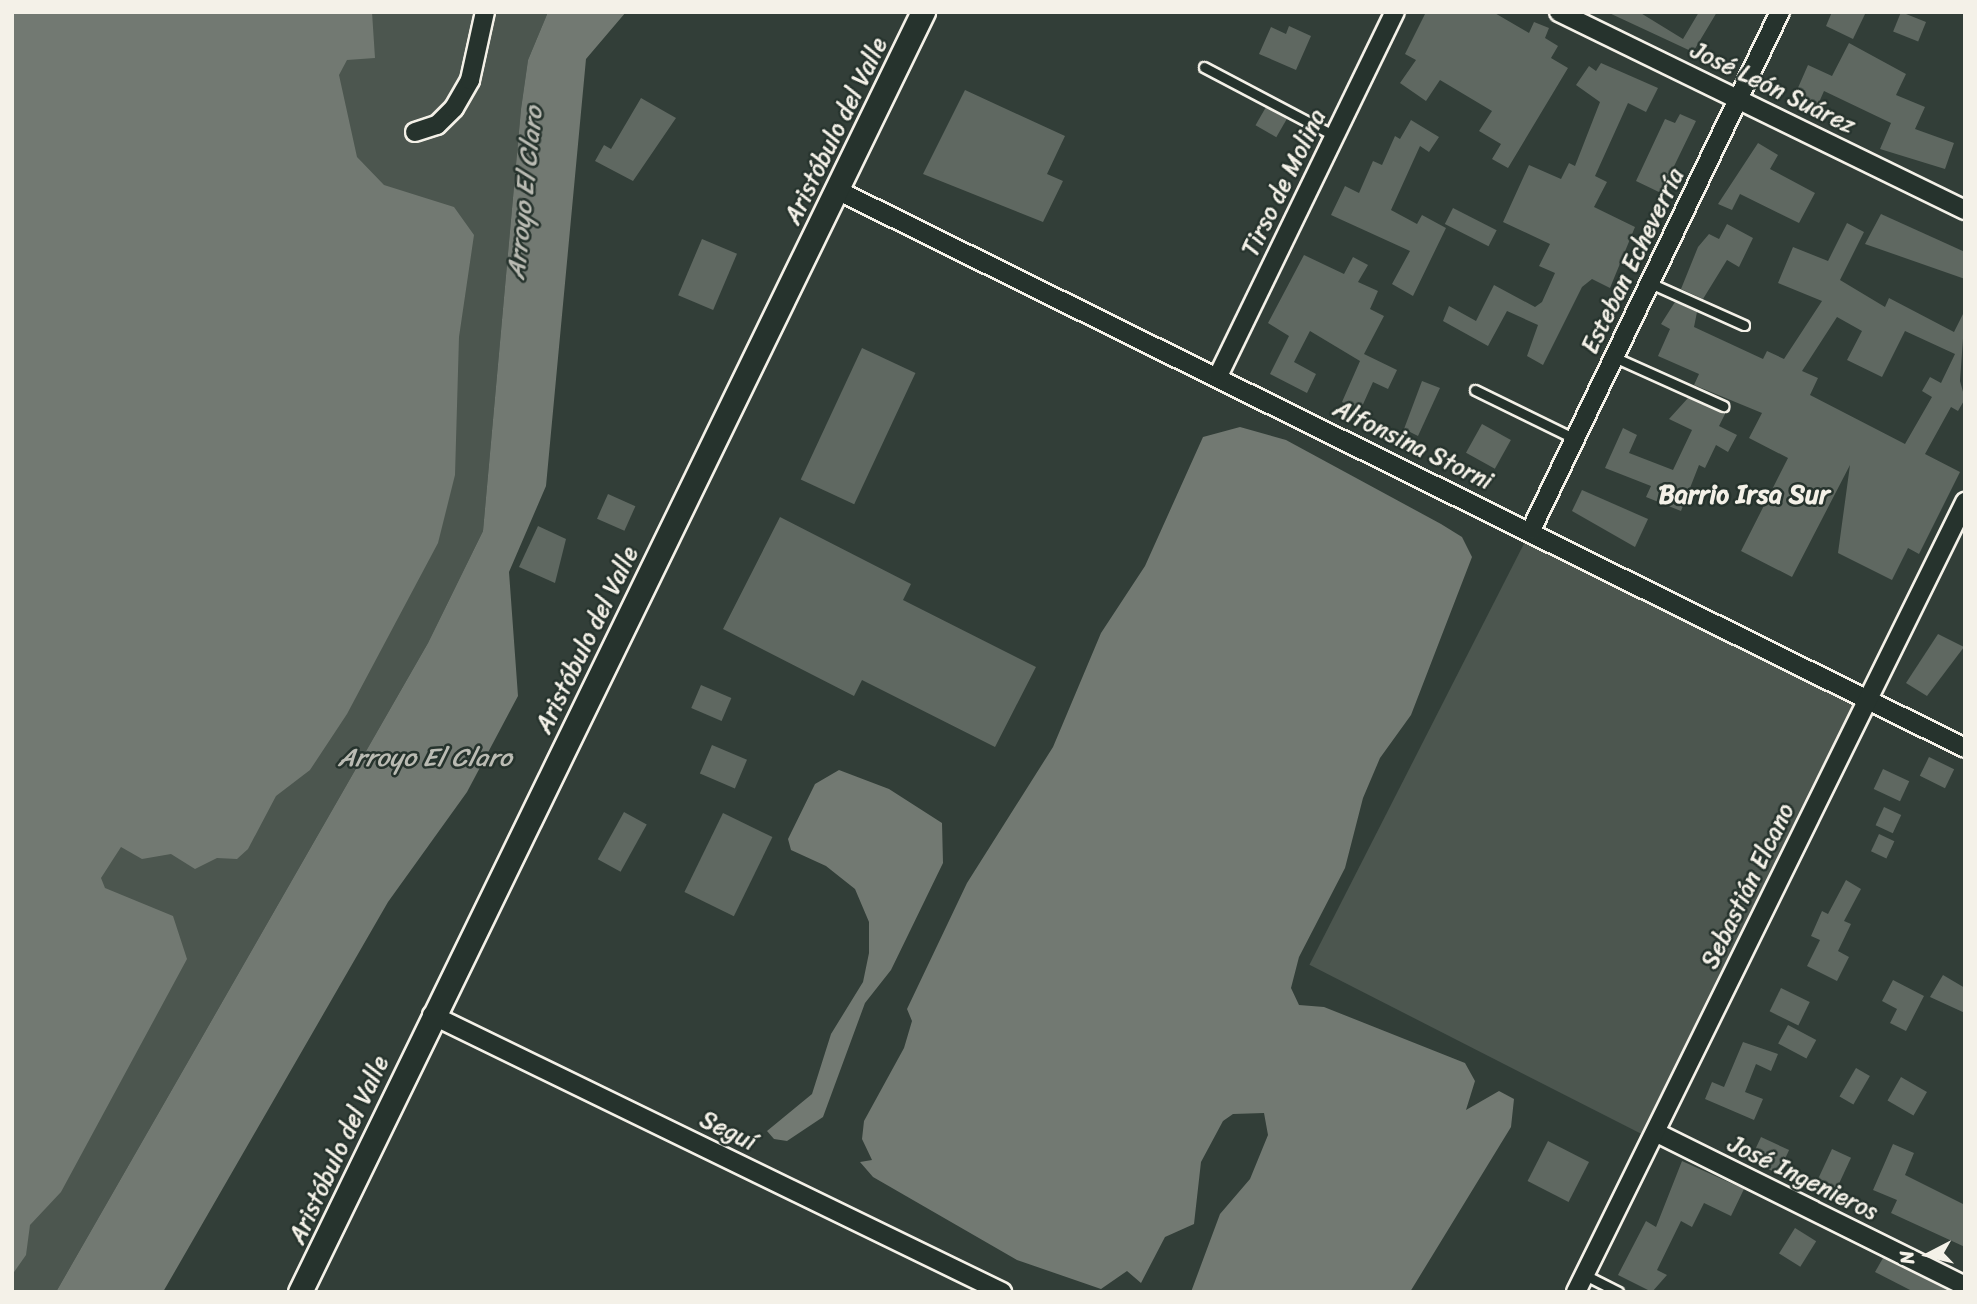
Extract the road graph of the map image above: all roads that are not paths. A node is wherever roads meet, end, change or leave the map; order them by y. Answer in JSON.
{"nodes":[{"id":1,"x":485,"y":12,"type":"edge"},
{"id":2,"x":923,"y":12,"type":"edge"},
{"id":3,"x":1395,"y":12,"type":"edge"},
{"id":4,"x":1559,"y":12,"type":"edge"},
{"id":5,"x":1780,"y":12,"type":"edge"},
{"id":6,"x":1204,"y":67,"type":"dead end"},
{"id":7,"x":1739,"y":97,"type":"junction"},
{"id":8,"x":415,"y":132,"type":"dead end"},
{"id":9,"x":1335,"y":136,"type":"junction"},
{"id":10,"x":837,"y":190,"type":"junction"},
{"id":11,"x":1965,"y":210,"type":"edge"},
{"id":12,"x":1650,"y":283,"type":"junction"},
{"id":13,"x":1744,"y":325,"type":"dead end"},
{"id":14,"x":1614,"y":357,"type":"junction"},
{"id":15,"x":1218,"y":376,"type":"junction"},
{"id":16,"x":1475,"y":390,"type":"dead end"},
{"id":17,"x":1723,"y":406,"type":"dead end"},
{"id":18,"x":1575,"y":439,"type":"junction"},
{"id":19,"x":1965,"y":502,"type":"edge"},
{"id":20,"x":1531,"y":530,"type":"junction"},
{"id":21,"x":1866,"y":699,"type":"junction"},
{"id":22,"x":1965,"y":748,"type":"edge"},
{"id":23,"x":432,"y":1014,"type":"junction"},
{"id":24,"x":1657,"y":1133,"type":"junction"},
{"id":25,"x":1585,"y":1275,"type":"junction"},
{"id":26,"x":1965,"y":1286,"type":"edge"},
{"id":27,"x":300,"y":1292,"type":"edge"},
{"id":28,"x":1002,"y":1292,"type":"edge"},
{"id":29,"x":1576,"y":1292,"type":"edge"},
{"id":30,"x":1618,"y":1292,"type":"edge"}],
"edges":[{"from":1,"to":8,"type":"street"},
{"from":2,"to":10,"type":"street","name":"Aristóbulo del Valle"},
{"from":3,"to":9,"type":"street","name":"Tirso de Molina"},
{"from":4,"to":7,"type":"street","name":"José León Suárez"},
{"from":5,"to":7,"type":"street","name":"Esteban Echeverría"},
{"from":6,"to":9,"type":"lane"},
{"from":7,"to":11,"type":"street","name":"José León Suárez"},
{"from":7,"to":12,"type":"street","name":"Esteban Echeverría"},
{"from":9,"to":15,"type":"street","name":"Tirso de Molina"},
{"from":10,"to":15,"type":"street","name":"Alfonsina Storni"},
{"from":10,"to":23,"type":"street","name":"Aristóbulo del Valle"},
{"from":12,"to":13,"type":"lane"},
{"from":12,"to":14,"type":"street","name":"Esteban Echeverría"},
{"from":14,"to":17,"type":"lane"},
{"from":14,"to":18,"type":"street","name":"Esteban Echeverría"},
{"from":15,"to":20,"type":"street","name":"Alfonsina Storni"},
{"from":16,"to":18,"type":"lane"},
{"from":18,"to":20,"type":"street","name":"Esteban Echeverría"},
{"from":19,"to":21,"type":"street","name":"Sebastián Elcano"},
{"from":20,"to":21,"type":"street","name":"Alfonsina Storni"},
{"from":21,"to":22,"type":"street","name":"Alfonsina Storni"},
{"from":21,"to":24,"type":"street","name":"Sebastián Elcano"},
{"from":23,"to":27,"type":"street","name":"Aristóbulo del Valle"},
{"from":23,"to":28,"type":"street","name":"Seguí"},
{"from":24,"to":25,"type":"street","name":"Sebastián Elcano"},
{"from":24,"to":26,"type":"street","name":"José Ingenieros"},
{"from":25,"to":29,"type":"street","name":"Sebastián Elcano"},
{"from":25,"to":30,"type":"lane"}]}
